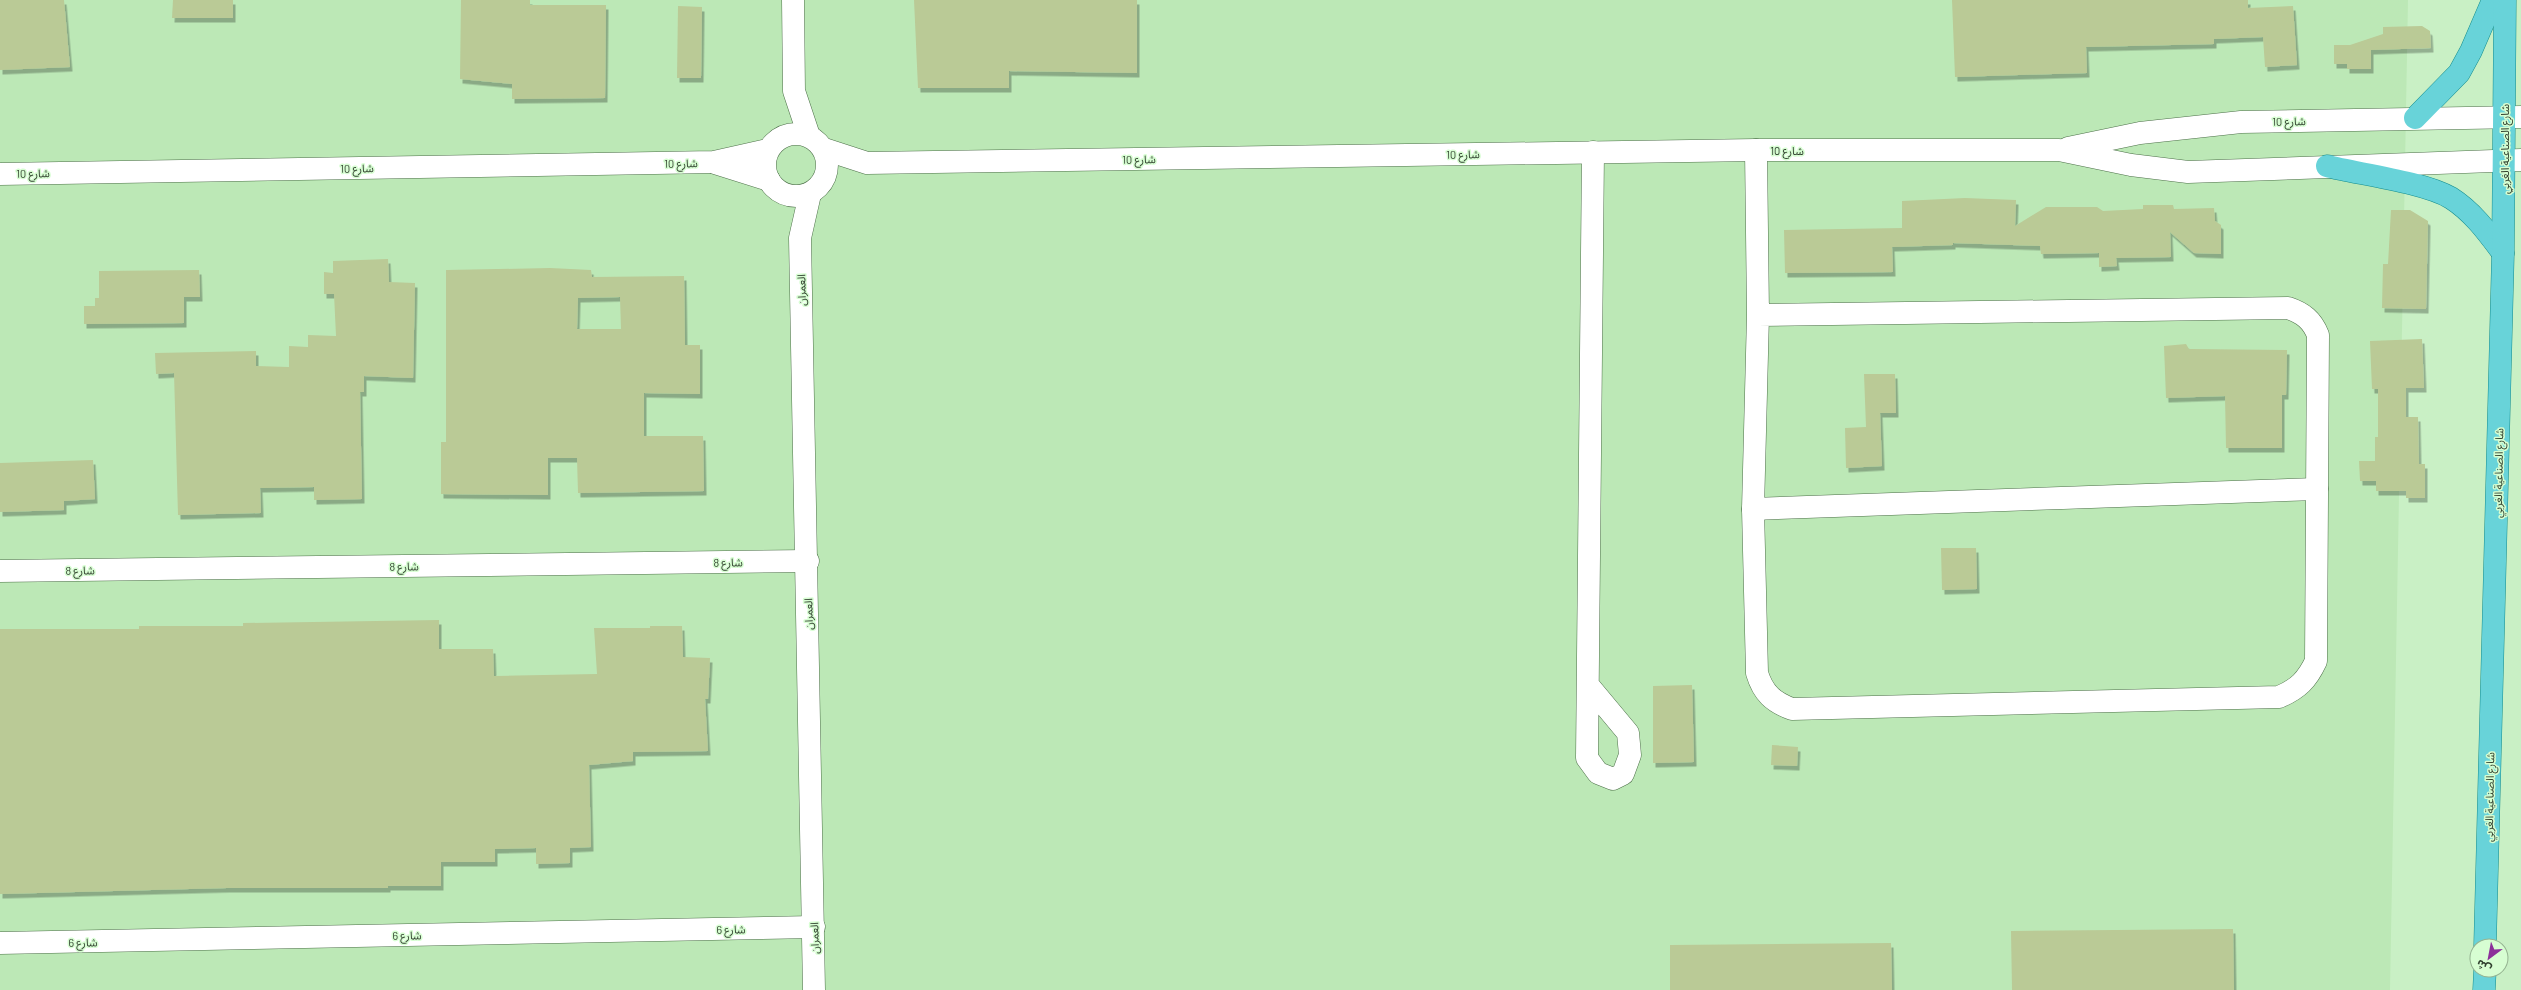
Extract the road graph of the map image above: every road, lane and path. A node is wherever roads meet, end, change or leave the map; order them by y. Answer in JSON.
{"nodes":[{"id":1,"x":793,"y":0,"type":"edge"},
{"id":2,"x":2492,"y":0,"type":"edge"},
{"id":3,"x":2505,"y":0,"type":"edge"},
{"id":4,"x":794,"y":91,"type":"junction"},
{"id":5,"x":2513,"y":117,"type":"edge"},
{"id":6,"x":2415,"y":118,"type":"junction"},
{"id":7,"x":816,"y":143,"type":"junction"},
{"id":8,"x":774,"y":144,"type":"junction"},
{"id":9,"x":1756,"y":150,"type":"junction"},
{"id":10,"x":2059,"y":150,"type":"junction"},
{"id":11,"x":1593,"y":152,"type":"junction"},
{"id":12,"x":2512,"y":160,"type":"edge"},
{"id":13,"x":714,"y":162,"type":"junction"},
{"id":14,"x":868,"y":163,"type":"junction"},
{"id":15,"x":2327,"y":166,"type":"junction"},
{"id":16,"x":0,"y":174,"type":"edge"},
{"id":17,"x":775,"y":186,"type":"junction"},
{"id":18,"x":817,"y":187,"type":"junction"},
{"id":19,"x":800,"y":238,"type":"junction"},
{"id":20,"x":2504,"y":253,"type":"junction"},
{"id":21,"x":1758,"y":315,"type":"junction"},
{"id":22,"x":2317,"y":489,"type":"junction"},
{"id":23,"x":1753,"y":509,"type":"junction"},
{"id":24,"x":808,"y":561,"type":"junction"},
{"id":25,"x":0,"y":571,"type":"edge"},
{"id":26,"x":1588,"y":685,"type":"dead end"},
{"id":27,"x":814,"y":927,"type":"junction"},
{"id":28,"x":2485,"y":938,"type":"edge"},
{"id":29,"x":0,"y":943,"type":"edge"},
{"id":30,"x":2485,"y":978,"type":"edge"},
{"id":31,"x":814,"y":990,"type":"edge"},
{"id":32,"x":2484,"y":990,"type":"edge"}],
"edges":[{"from":1,"to":4,"type":"street"},
{"from":2,"to":6,"type":"main road"},
{"from":3,"to":5,"type":"main road","name":"شارع الصناعية الغربي"},
{"from":4,"to":7,"type":"street"},
{"from":4,"to":8,"type":"street"},
{"from":5,"to":6,"type":"street","name":"شارع 10"},
{"from":5,"to":12,"type":"main road","name":"شارع الصناعية الغربي"},
{"from":6,"to":10,"type":"street","name":"شارع 10"},
{"from":7,"to":8,"type":"street"},
{"from":7,"to":14,"type":"street","name":"شارع 10"},
{"from":7,"to":18,"type":"street"},
{"from":8,"to":13,"type":"street","name":"شارع 10"},
{"from":8,"to":17,"type":"street"},
{"from":9,"to":10,"type":"street","name":"شارع 10"},
{"from":9,"to":11,"type":"street","name":"شارع 10"},
{"from":9,"to":21,"type":"street"},
{"from":10,"to":15,"type":"street","name":"شارع 10"},
{"from":11,"to":14,"type":"street","name":"شارع 10"},
{"from":11,"to":26,"type":"street"},
{"from":12,"to":15,"type":"street","name":"شارع 10"},
{"from":12,"to":20,"type":"main road","name":"شارع الصناعية الغربي"},
{"from":13,"to":16,"type":"street","name":"شارع 10"},
{"from":13,"to":17,"type":"street","name":"شارع 10"},
{"from":14,"to":18,"type":"street","name":"شارع 10"},
{"from":15,"to":20,"type":"main road"},
{"from":17,"to":18,"type":"street"},
{"from":17,"to":19,"type":"street","name":"العمران"},
{"from":18,"to":19,"type":"street","name":"العمران"},
{"from":19,"to":24,"type":"street","name":"العمران"},
{"from":20,"to":28,"type":"main road","name":"شارع الصناعية الغربي"},
{"from":21,"to":22,"type":"street"},
{"from":21,"to":23,"type":"street"},
{"from":22,"to":23,"type":"street"},
{"from":22,"to":23,"type":"street"},
{"from":24,"to":25,"type":"street","name":"شارع 8"},
{"from":24,"to":27,"type":"street","name":"العمران"},
{"from":27,"to":29,"type":"street","name":"شارع 6"},
{"from":27,"to":31,"type":"street","name":"العمران"},
{"from":30,"to":32,"type":"main road"}]}
